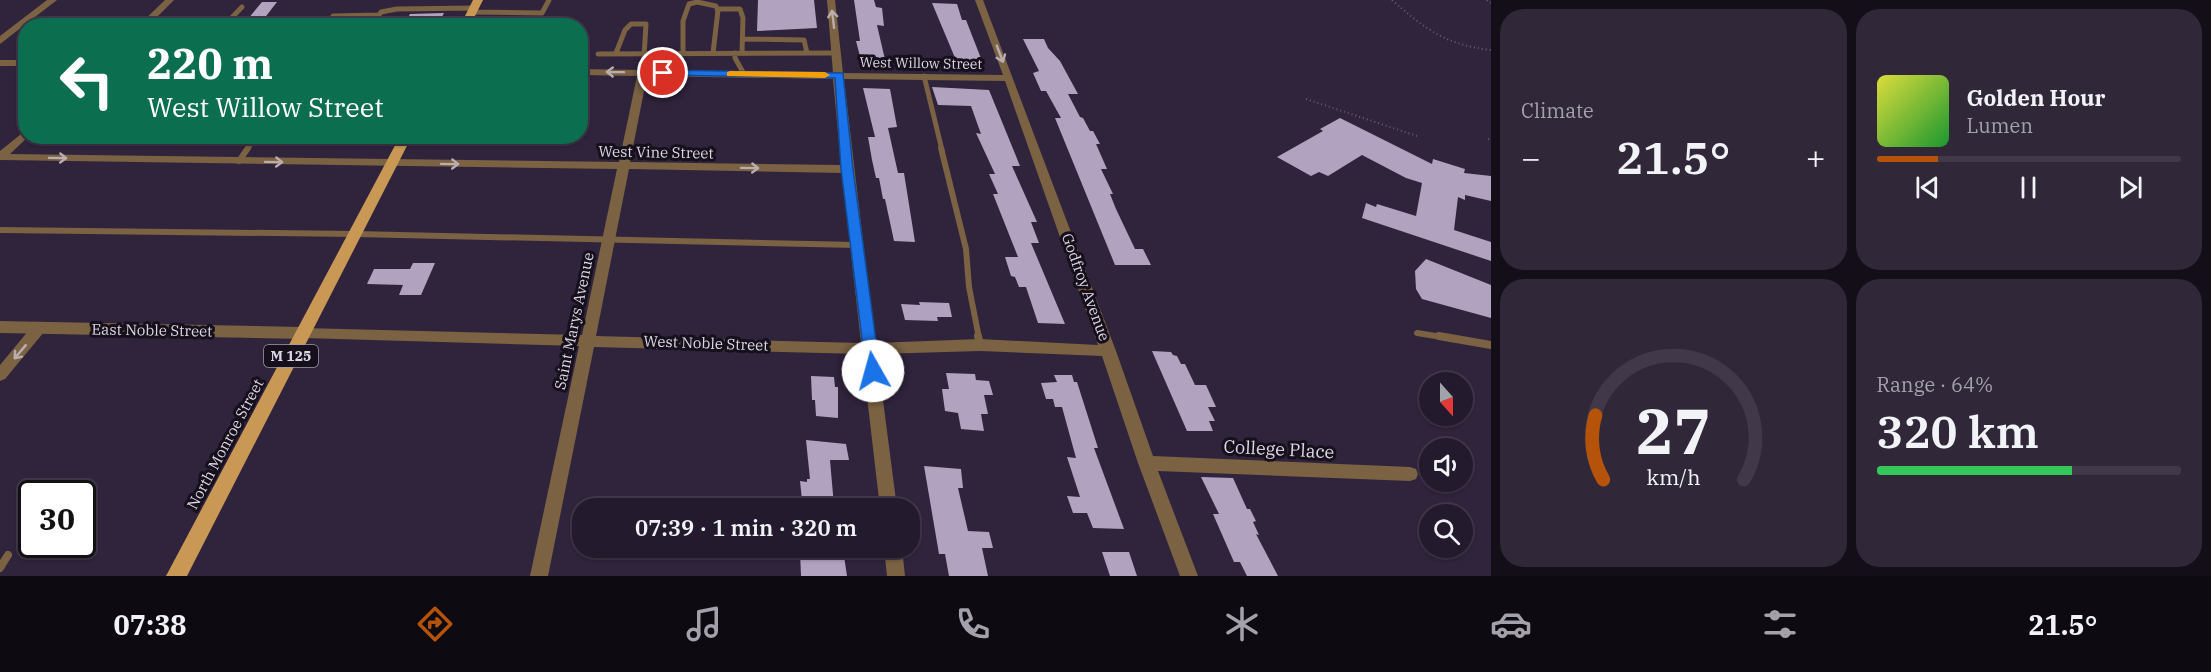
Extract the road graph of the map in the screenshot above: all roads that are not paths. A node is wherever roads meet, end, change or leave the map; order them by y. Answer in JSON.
{"nodes":[{"id":1,"x":53,"y":0,"type":"edge"},
{"id":2,"x":170,"y":0,"type":"edge"},
{"id":3,"x":549,"y":0,"type":"edge"},
{"id":4,"x":831,"y":0,"type":"edge"},
{"id":5,"x":979,"y":0,"type":"edge"},
{"id":6,"x":242,"y":7,"type":"dead end"},
{"id":7,"x":475,"y":7,"type":"edge"},
{"id":8,"x":717,"y":9,"type":"junction"},
{"id":9,"x":333,"y":15,"type":"dead end"},
{"id":10,"x":379,"y":15,"type":"junction"},
{"id":11,"x":30,"y":18,"type":"edge"},
{"id":12,"x":151,"y":18,"type":"edge"},
{"id":13,"x":232,"y":18,"type":"edge"},
{"id":14,"x":377,"y":18,"type":"edge"},
{"id":15,"x":18,"y":27,"type":"edge"},
{"id":16,"x":743,"y":39,"type":"junction"},
{"id":17,"x":0,"y":41,"type":"edge"},
{"id":18,"x":616,"y":53,"type":"junction"},
{"id":19,"x":683,"y":53,"type":"junction"},
{"id":20,"x":713,"y":53,"type":"junction"},
{"id":21,"x":735,"y":53,"type":"junction"},
{"id":22,"x":742,"y":53,"type":"junction"},
{"id":23,"x":807,"y":53,"type":"junction"},
{"id":24,"x":837,"y":53,"type":"junction"},
{"id":25,"x":598,"y":54,"type":"dead end"},
{"id":26,"x":643,"y":54,"type":"junction"},
{"id":27,"x":0,"y":63,"type":"edge"},
{"id":28,"x":18,"y":63,"type":"edge"},
{"id":29,"x":588,"y":72,"type":"edge"},
{"id":30,"x":643,"y":73,"type":"junction"},
{"id":31,"x":744,"y":74,"type":"junction"},
{"id":32,"x":840,"y":75,"type":"junction"},
{"id":33,"x":924,"y":76,"type":"junction"},
{"id":34,"x":1009,"y":78,"type":"junction"},
{"id":35,"x":18,"y":140,"type":"edge"},
{"id":36,"x":251,"y":144,"type":"edge"},
{"id":37,"x":402,"y":144,"type":"edge"},
{"id":38,"x":0,"y":157,"type":"edge"},
{"id":39,"x":239,"y":161,"type":"junction"},
{"id":40,"x":391,"y":164,"type":"junction"},
{"id":41,"x":622,"y":166,"type":"junction"},
{"id":42,"x":847,"y":169,"type":"junction"},
{"id":43,"x":0,"y":230,"type":"edge"},
{"id":44,"x":355,"y":234,"type":"junction"},
{"id":45,"x":607,"y":240,"type":"junction"},
{"id":46,"x":857,"y":245,"type":"junction"},
{"id":47,"x":0,"y":327,"type":"edge"},
{"id":48,"x":39,"y":328,"type":"junction"},
{"id":49,"x":303,"y":333,"type":"junction"},
{"id":50,"x":1417,"y":333,"type":"dead end"},
{"id":51,"x":587,"y":339,"type":"junction"},
{"id":52,"x":980,"y":345,"type":"junction"},
{"id":53,"x":1491,"y":345,"type":"edge"},
{"id":54,"x":870,"y":348,"type":"junction"},
{"id":55,"x":1109,"y":351,"type":"junction"},
{"id":56,"x":0,"y":375,"type":"edge"},
{"id":57,"x":1146,"y":462,"type":"junction"},
{"id":58,"x":1410,"y":474,"type":"dead end"},
{"id":59,"x":887,"y":498,"type":"edge"},
{"id":60,"x":8,"y":555,"type":"dead end"},
{"id":61,"x":893,"y":558,"type":"edge"},
{"id":62,"x":0,"y":568,"type":"edge"},
{"id":63,"x":176,"y":576,"type":"edge"},
{"id":64,"x":539,"y":576,"type":"edge"},
{"id":65,"x":896,"y":576,"type":"edge"},
{"id":66,"x":1189,"y":576,"type":"edge"}],
"edges":[{"from":1,"to":11,"type":"street"},
{"from":2,"to":12,"type":"street"},
{"from":3,"to":7,"type":"lane"},
{"from":24,"to":4,"type":"street","one_way":true},
{"from":5,"to":34,"type":"street","name":"Godfroy Avenue","one_way":true},
{"from":6,"to":13,"type":"lane"},
{"from":7,"to":10,"type":"lane"},
{"from":8,"to":16,"type":"lane"},
{"from":8,"to":19,"type":"lane"},
{"from":8,"to":20,"type":"lane"},
{"from":9,"to":10,"type":"lane"},
{"from":10,"to":14,"type":"lane"},
{"from":15,"to":17,"type":"street"},
{"from":16,"to":22,"type":"lane"},
{"from":16,"to":23,"type":"lane"},
{"from":18,"to":25,"type":"lane"},
{"from":18,"to":26,"type":"lane"},
{"from":18,"to":26,"type":"lane"},
{"from":19,"to":20,"type":"lane"},
{"from":19,"to":26,"type":"lane"},
{"from":20,"to":21,"type":"lane"},
{"from":21,"to":22,"type":"lane"},
{"from":21,"to":31,"type":"lane"},
{"from":22,"to":23,"type":"lane"},
{"from":23,"to":24,"type":"lane"},
{"from":24,"to":32,"type":"street"},
{"from":26,"to":30,"type":"lane"},
{"from":27,"to":28,"type":"street"},
{"from":30,"to":29,"type":"street","name":"West Willow Street","one_way":true},
{"from":30,"to":31,"type":"street","name":"West Willow Street"},
{"from":30,"to":41,"type":"street","name":"Saint Marys Avenue"},
{"from":31,"to":32,"type":"street","name":"West Willow Street"},
{"from":32,"to":33,"type":"street","name":"West Willow Street"},
{"from":32,"to":42,"type":"street"},
{"from":33,"to":34,"type":"street","name":"West Willow Street"},
{"from":33,"to":52,"type":"lane"},
{"from":34,"to":55,"type":"street","name":"Godfroy Avenue"},
{"from":35,"to":38,"type":"street"},
{"from":36,"to":39,"type":"lane"},
{"from":37,"to":40,"type":"main road","name":"North Monroe Street","number":"M 125"},
{"from":38,"to":39,"type":"street","name":"West Vine Street","one_way":true},
{"from":39,"to":40,"type":"street","name":"West Vine Street","one_way":true},
{"from":40,"to":41,"type":"street","name":"West Vine Street","one_way":true},
{"from":40,"to":44,"type":"main road","name":"North Monroe Street","number":"M 125"},
{"from":41,"to":42,"type":"street","name":"West Vine Street","one_way":true},
{"from":41,"to":45,"type":"street","name":"Saint Marys Avenue"},
{"from":42,"to":46,"type":"street"},
{"from":43,"to":44,"type":"lane"},
{"from":44,"to":45,"type":"lane"},
{"from":44,"to":49,"type":"main road","name":"North Monroe Street","number":"M 125"},
{"from":45,"to":46,"type":"lane"},
{"from":45,"to":51,"type":"street","name":"Saint Marys Avenue"},
{"from":46,"to":54,"type":"street"},
{"from":47,"to":48,"type":"street","name":"East Noble Street"},
{"from":48,"to":49,"type":"street","name":"East Noble Street"},
{"from":48,"to":56,"type":"street","one_way":true},
{"from":49,"to":51,"type":"street","name":"West Noble Street"},
{"from":49,"to":63,"type":"main road","name":"North Monroe Street","number":"M 125"},
{"from":50,"to":53,"type":"lane"},
{"from":51,"to":54,"type":"street","name":"West Noble Street"},
{"from":51,"to":64,"type":"street","name":"Saint Marys Avenue"},
{"from":52,"to":54,"type":"street","name":"West Noble Street"},
{"from":52,"to":55,"type":"street","name":"West Noble Street"},
{"from":54,"to":59,"type":"street"},
{"from":55,"to":57,"type":"street","name":"Godfroy Avenue"},
{"from":57,"to":58,"type":"street","name":"College Place"},
{"from":57,"to":66,"type":"street","name":"Godfroy Avenue"},
{"from":60,"to":62,"type":"lane"},
{"from":61,"to":65,"type":"street"}]}
